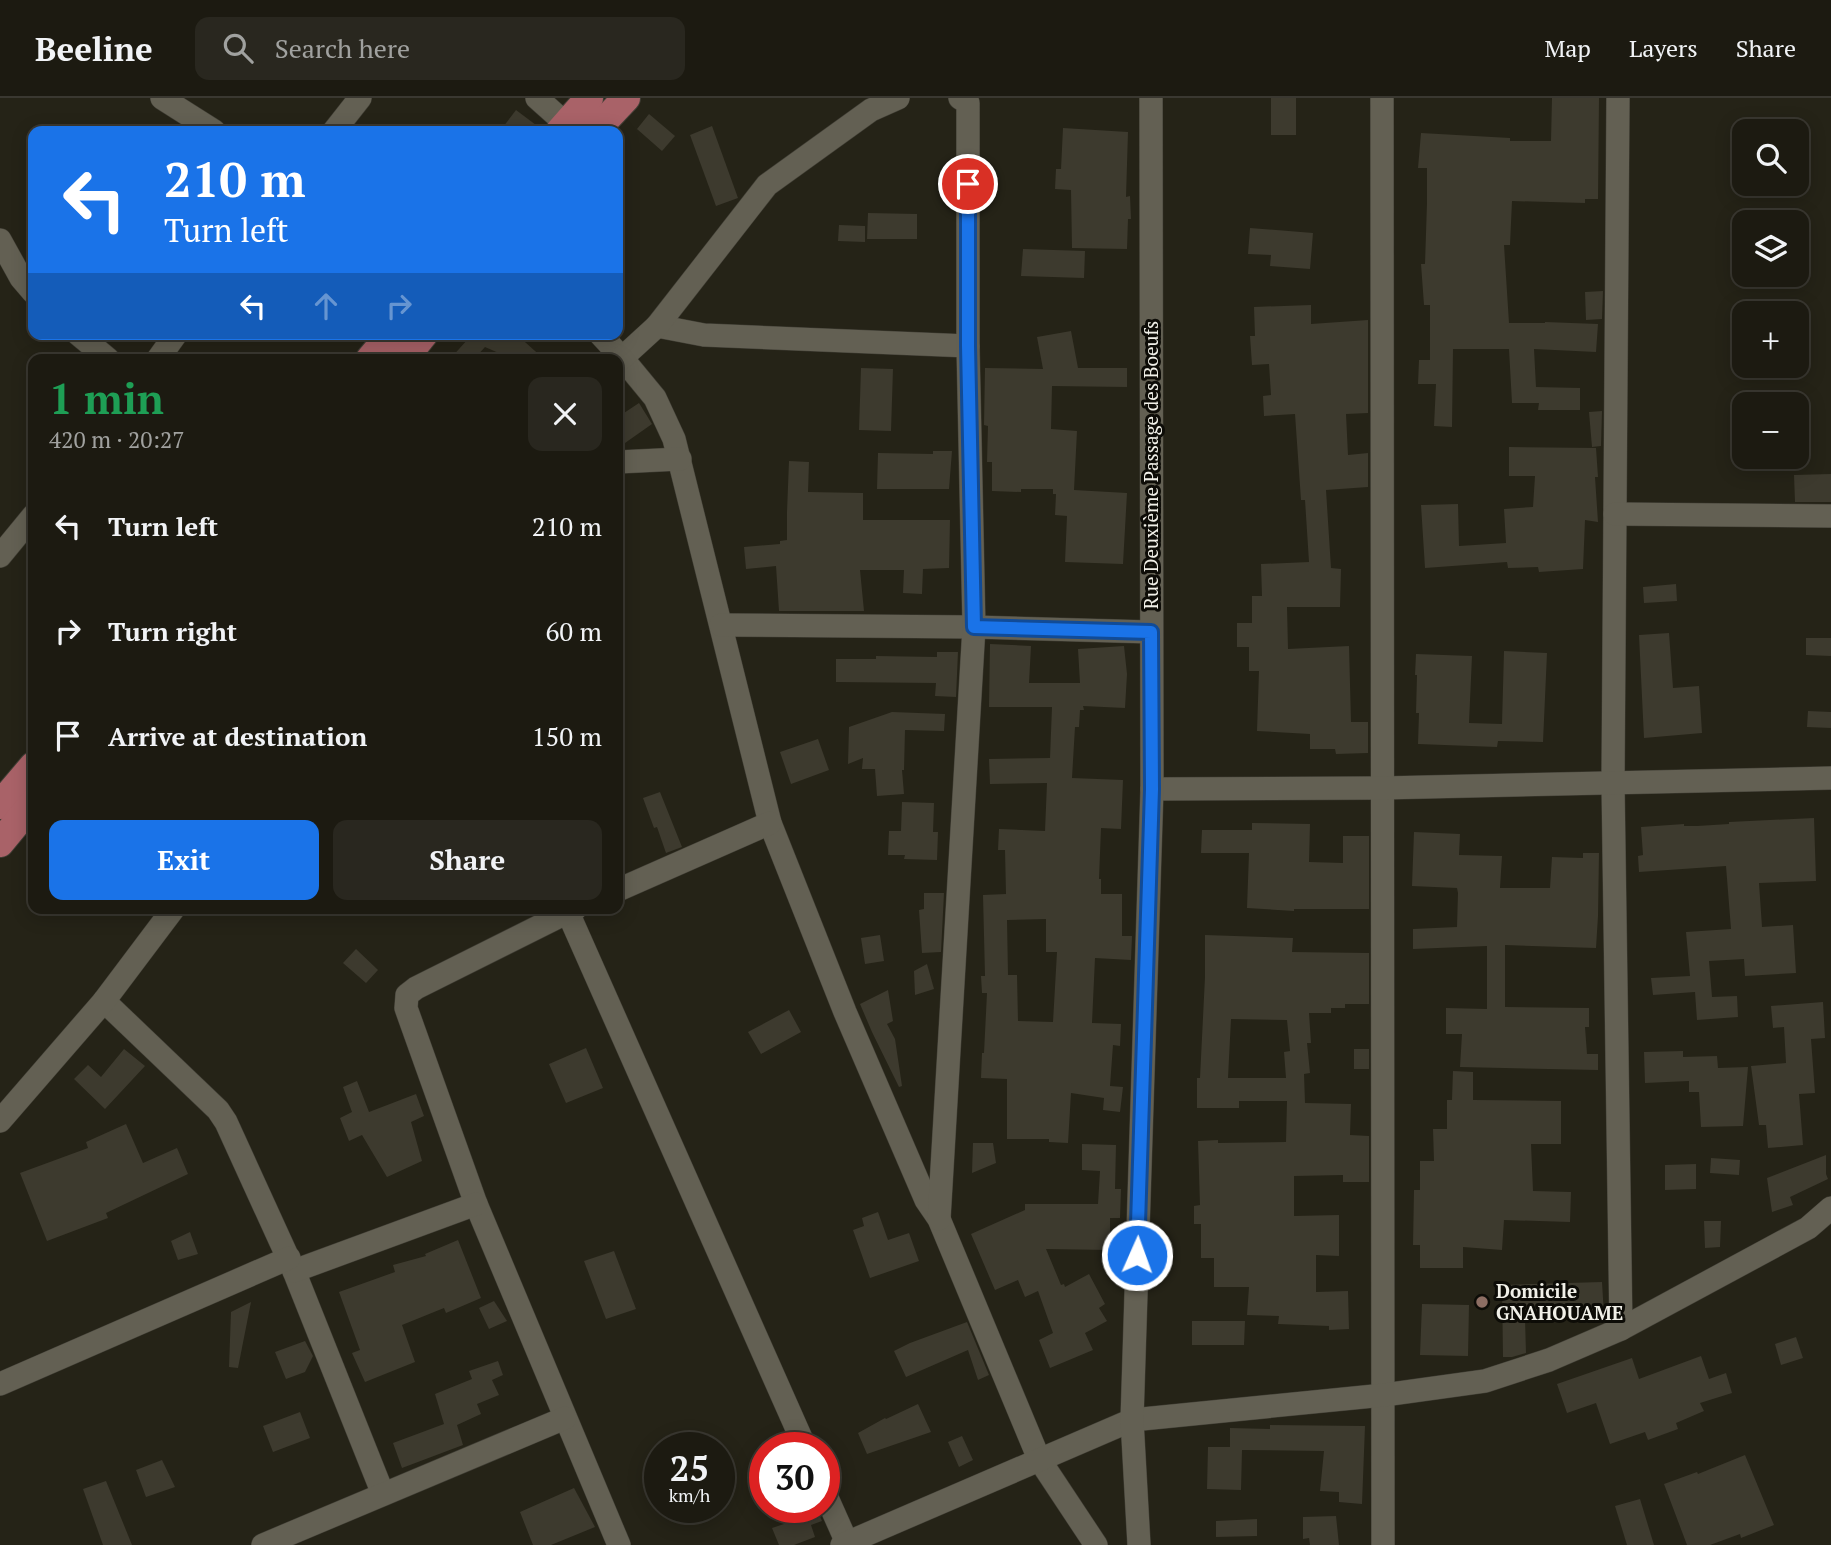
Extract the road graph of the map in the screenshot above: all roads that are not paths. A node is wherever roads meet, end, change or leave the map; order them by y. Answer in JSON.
{"nodes":[{"id":1,"x":162,"y":98,"type":"edge"},
{"id":2,"x":360,"y":98,"type":"edge"},
{"id":3,"x":537,"y":98,"type":"edge"},
{"id":4,"x":589,"y":98,"type":"edge"},
{"id":5,"x":626,"y":98,"type":"edge"},
{"id":6,"x":898,"y":98,"type":"edge"},
{"id":7,"x":1151,"y":98,"type":"edge"},
{"id":8,"x":1382,"y":98,"type":"edge"},
{"id":9,"x":1618,"y":98,"type":"edge"},
{"id":10,"x":965,"y":100,"type":"edge"},
{"id":11,"x":206,"y":126,"type":"edge"},
{"id":12,"x":338,"y":126,"type":"edge"},
{"id":13,"x":564,"y":126,"type":"edge"},
{"id":14,"x":569,"y":126,"type":"edge"},
{"id":15,"x":600,"y":126,"type":"edge"},
{"id":16,"x":0,"y":240,"type":"edge"},
{"id":17,"x":28,"y":286,"type":"edge"},
{"id":18,"x":657,"y":326,"type":"junction"},
{"id":19,"x":85,"y":340,"type":"edge"},
{"id":20,"x":386,"y":340,"type":"edge"},
{"id":21,"x":419,"y":340,"type":"edge"},
{"id":22,"x":606,"y":340,"type":"edge"},
{"id":23,"x":968,"y":346,"type":"junction"},
{"id":24,"x":102,"y":354,"type":"edge"},
{"id":25,"x":374,"y":354,"type":"edge"},
{"id":26,"x":408,"y":354,"type":"edge"},
{"id":27,"x":618,"y":354,"type":"edge"},
{"id":28,"x":623,"y":357,"type":"edge"},
{"id":29,"x":623,"y":359,"type":"edge"},
{"id":30,"x":680,"y":459,"type":"junction"},
{"id":31,"x":623,"y":462,"type":"edge"},
{"id":32,"x":1615,"y":514,"type":"junction"},
{"id":33,"x":1831,"y":516,"type":"edge"},
{"id":34,"x":28,"y":519,"type":"edge"},
{"id":35,"x":9,"y":529,"type":"edge"},
{"id":36,"x":0,"y":556,"type":"edge"},
{"id":37,"x":721,"y":625,"type":"junction"},
{"id":38,"x":974,"y":627,"type":"junction"},
{"id":39,"x":1151,"y":632,"type":"junction"},
{"id":40,"x":28,"y":775,"type":"edge"},
{"id":41,"x":1831,"y":778,"type":"edge"},
{"id":42,"x":1613,"y":783,"type":"junction"},
{"id":43,"x":1382,"y":788,"type":"junction"},
{"id":44,"x":1152,"y":789,"type":"junction"},
{"id":45,"x":12,"y":805,"type":"edge"},
{"id":46,"x":770,"y":822,"type":"junction"},
{"id":47,"x":0,"y":843,"type":"edge"},
{"id":48,"x":623,"y":888,"type":"edge"},
{"id":49,"x":169,"y":914,"type":"edge"},
{"id":50,"x":560,"y":914,"type":"edge"},
{"id":51,"x":572,"y":914,"type":"edge"},
{"id":52,"x":104,"y":1001,"type":"junction"},
{"id":53,"x":0,"y":1121,"type":"edge"},
{"id":54,"x":476,"y":1204,"type":"junction"},
{"id":55,"x":1831,"y":1208,"type":"edge"},
{"id":56,"x":939,"y":1219,"type":"junction"},
{"id":57,"x":291,"y":1264,"type":"junction"},
{"id":58,"x":1621,"y":1329,"type":"junction"},
{"id":59,"x":0,"y":1384,"type":"edge"},
{"id":60,"x":1384,"y":1395,"type":"junction"},
{"id":61,"x":565,"y":1418,"type":"junction"},
{"id":62,"x":1132,"y":1420,"type":"junction"},
{"id":63,"x":798,"y":1432,"type":"edge"},
{"id":64,"x":1039,"y":1460,"type":"junction"},
{"id":65,"x":383,"y":1494,"type":"junction"},
{"id":66,"x":837,"y":1523,"type":"edge"},
{"id":67,"x":846,"y":1544,"type":"edge"},
{"id":68,"x":263,"y":1545,"type":"edge"},
{"id":69,"x":619,"y":1545,"type":"edge"},
{"id":70,"x":1096,"y":1545,"type":"edge"},
{"id":71,"x":1139,"y":1545,"type":"edge"},
{"id":72,"x":1383,"y":1545,"type":"edge"}],
"edges":[{"from":1,"to":11,"type":"street"},
{"from":2,"to":12,"type":"street"},
{"from":3,"to":13,"type":"street"},
{"from":4,"to":14,"type":"main road"},
{"from":5,"to":15,"type":"main road"},
{"from":6,"to":18,"type":"street"},
{"from":7,"to":39,"type":"street","name":"Rue Deuxième Passage des Boeufs"},
{"from":8,"to":43,"type":"street"},
{"from":9,"to":32,"type":"street"},
{"from":10,"to":23,"type":"street"},
{"from":16,"to":17,"type":"street"},
{"from":18,"to":23,"type":"street"},
{"from":18,"to":28,"type":"street"},
{"from":19,"to":24,"type":"street"},
{"from":20,"to":25,"type":"main road"},
{"from":21,"to":26,"type":"main road"},
{"from":22,"to":27,"type":"street"},
{"from":23,"to":38,"type":"street"},
{"from":29,"to":30,"type":"street"},
{"from":30,"to":31,"type":"street"},
{"from":30,"to":37,"type":"street"},
{"from":32,"to":33,"type":"street"},
{"from":32,"to":42,"type":"street"},
{"from":34,"to":35,"type":"street"},
{"from":35,"to":36,"type":"street"},
{"from":37,"to":38,"type":"street"},
{"from":37,"to":46,"type":"street"},
{"from":38,"to":39,"type":"street"},
{"from":38,"to":56,"type":"street"},
{"from":39,"to":44,"type":"street","name":"Rue Deuxième Passage des Boeufs"},
{"from":40,"to":45,"type":"main road"},
{"from":41,"to":42,"type":"street"},
{"from":42,"to":43,"type":"street"},
{"from":42,"to":58,"type":"street"},
{"from":43,"to":44,"type":"street"},
{"from":43,"to":60,"type":"street"},
{"from":44,"to":62,"type":"street","name":"Rue Deuxième Passage des Boeufs"},
{"from":45,"to":47,"type":"main road"},
{"from":46,"to":48,"type":"street"},
{"from":46,"to":56,"type":"street"},
{"from":49,"to":52,"type":"street"},
{"from":50,"to":54,"type":"street"},
{"from":51,"to":63,"type":"street"},
{"from":52,"to":53,"type":"street"},
{"from":52,"to":57,"type":"street"},
{"from":54,"to":57,"type":"street"},
{"from":54,"to":61,"type":"street"},
{"from":55,"to":58,"type":"street"},
{"from":56,"to":64,"type":"street"},
{"from":57,"to":59,"type":"street"},
{"from":57,"to":65,"type":"street"},
{"from":58,"to":60,"type":"street"},
{"from":60,"to":62,"type":"street"},
{"from":60,"to":72,"type":"street"},
{"from":61,"to":65,"type":"street"},
{"from":61,"to":69,"type":"street"},
{"from":62,"to":64,"type":"street"},
{"from":62,"to":71,"type":"street","name":"Rue Deuxième Passage des Boeufs"},
{"from":64,"to":67,"type":"street"},
{"from":64,"to":70,"type":"street"},
{"from":65,"to":68,"type":"street"},
{"from":66,"to":67,"type":"street"}]}
